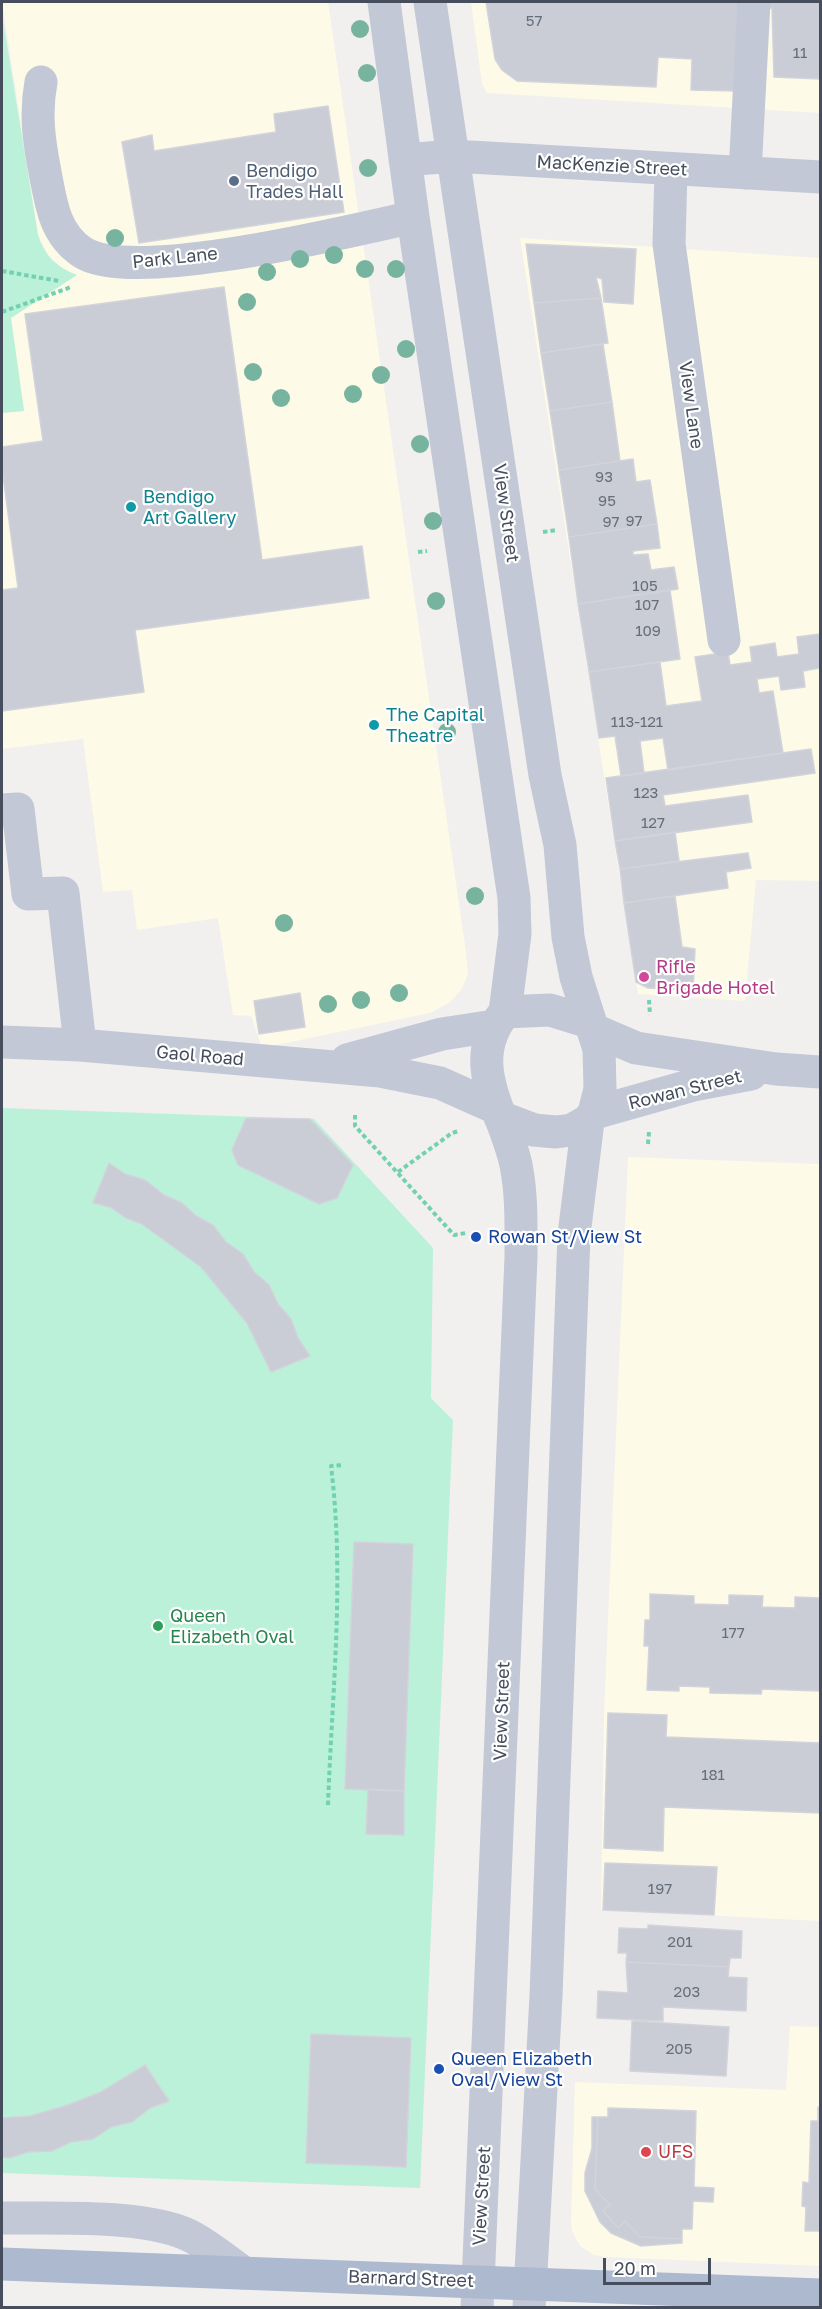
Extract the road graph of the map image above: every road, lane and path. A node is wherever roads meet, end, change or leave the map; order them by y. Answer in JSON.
{"nodes":[{"id":1,"x":384,"y":2,"type":"edge"},
{"id":2,"x":430,"y":2,"type":"edge"},
{"id":3,"x":754,"y":2,"type":"edge"},
{"id":4,"x":41,"y":82,"type":"dead end"},
{"id":5,"x":453,"y":156,"type":"junction"},
{"id":6,"x":405,"y":159,"type":"junction"},
{"id":7,"x":671,"y":170,"type":"junction"},
{"id":8,"x":745,"y":173,"type":"junction"},
{"id":9,"x":820,"y":177,"type":"edge"},
{"id":10,"x":413,"y":217,"type":"junction"},
{"id":11,"x":78,"y":284,"type":"dead end"},
{"id":12,"x":2,"y":312,"type":"edge"},
{"id":13,"x":724,"y":640,"type":"dead end"},
{"id":14,"x":2,"y":810,"type":"edge"},
{"id":15,"x":499,"y":1019,"type":"junction"},
{"id":16,"x":592,"y":1026,"type":"junction"},
{"id":17,"x":2,"y":1042,"type":"edge"},
{"id":18,"x":80,"y":1045,"type":"junction"},
{"id":19,"x":320,"y":1066,"type":"junction"},
{"id":20,"x":776,"y":1069,"type":"junction"},
{"id":21,"x":820,"y":1072,"type":"edge"},
{"id":22,"x":498,"y":1112,"type":"junction"},
{"id":23,"x":355,"y":1115,"type":"dead end"},
{"id":24,"x":591,"y":1117,"type":"junction"},
{"id":25,"x":470,"y":1129,"type":"dead end"},
{"id":26,"x":398,"y":1172,"type":"junction"},
{"id":27,"x":465,"y":1233,"type":"dead end"},
{"id":28,"x":344,"y":1465,"type":"dead end"},
{"id":29,"x":328,"y":1805,"type":"dead end"},
{"id":30,"x":2,"y":2218,"type":"edge"},
{"id":31,"x":2,"y":2264,"type":"edge"},
{"id":32,"x":244,"y":2273,"type":"junction"},
{"id":33,"x":477,"y":2295,"type":"edge"},
{"id":34,"x":529,"y":2295,"type":"edge"},
{"id":35,"x":820,"y":2295,"type":"edge"}],
"edges":[{"from":1,"to":6,"type":"street"},
{"from":2,"to":5,"type":"street","name":"View Street"},
{"from":3,"to":8,"type":"street"},
{"from":4,"to":10,"type":"street","name":"Park Lane"},
{"from":5,"to":6,"type":"street","name":"MacKenzie Street"},
{"from":5,"to":7,"type":"street","name":"MacKenzie Street"},
{"from":5,"to":16,"type":"street","name":"View Street"},
{"from":6,"to":10,"type":"street"},
{"from":7,"to":8,"type":"street","name":"MacKenzie Street"},
{"from":7,"to":13,"type":"street","name":"View Lane"},
{"from":8,"to":9,"type":"street","name":"MacKenzie Street"},
{"from":10,"to":15,"type":"street"},
{"from":11,"to":12,"type":"path"},
{"from":14,"to":18,"type":"street"},
{"from":15,"to":16,"type":"street"},
{"from":15,"to":19,"type":"street","name":"Gaol Road"},
{"from":15,"to":22,"type":"street"},
{"from":16,"to":20,"type":"street","name":"Rowan Street"},
{"from":16,"to":24,"type":"street"},
{"from":17,"to":18,"type":"street","name":"Gaol Road"},
{"from":18,"to":19,"type":"street","name":"Gaol Road"},
{"from":19,"to":22,"type":"street","name":"Gaol Road"},
{"from":20,"to":21,"type":"street","name":"Rowan Street"},
{"from":20,"to":24,"type":"street","name":"Rowan Street"},
{"from":22,"to":24,"type":"street"},
{"from":22,"to":33,"type":"street","name":"View Street"},
{"from":23,"to":26,"type":"path"},
{"from":24,"to":34,"type":"street"},
{"from":25,"to":26,"type":"path"},
{"from":26,"to":27,"type":"path"},
{"from":28,"to":29,"type":"path"},
{"from":30,"to":32,"type":"street"},
{"from":31,"to":32,"type":"main road","name":"Barnard Street"},
{"from":32,"to":33,"type":"main road","name":"Barnard Street"},
{"from":33,"to":34,"type":"main road","name":"Barnard Street"},
{"from":34,"to":35,"type":"main road","name":"Barnard Street"}]}
